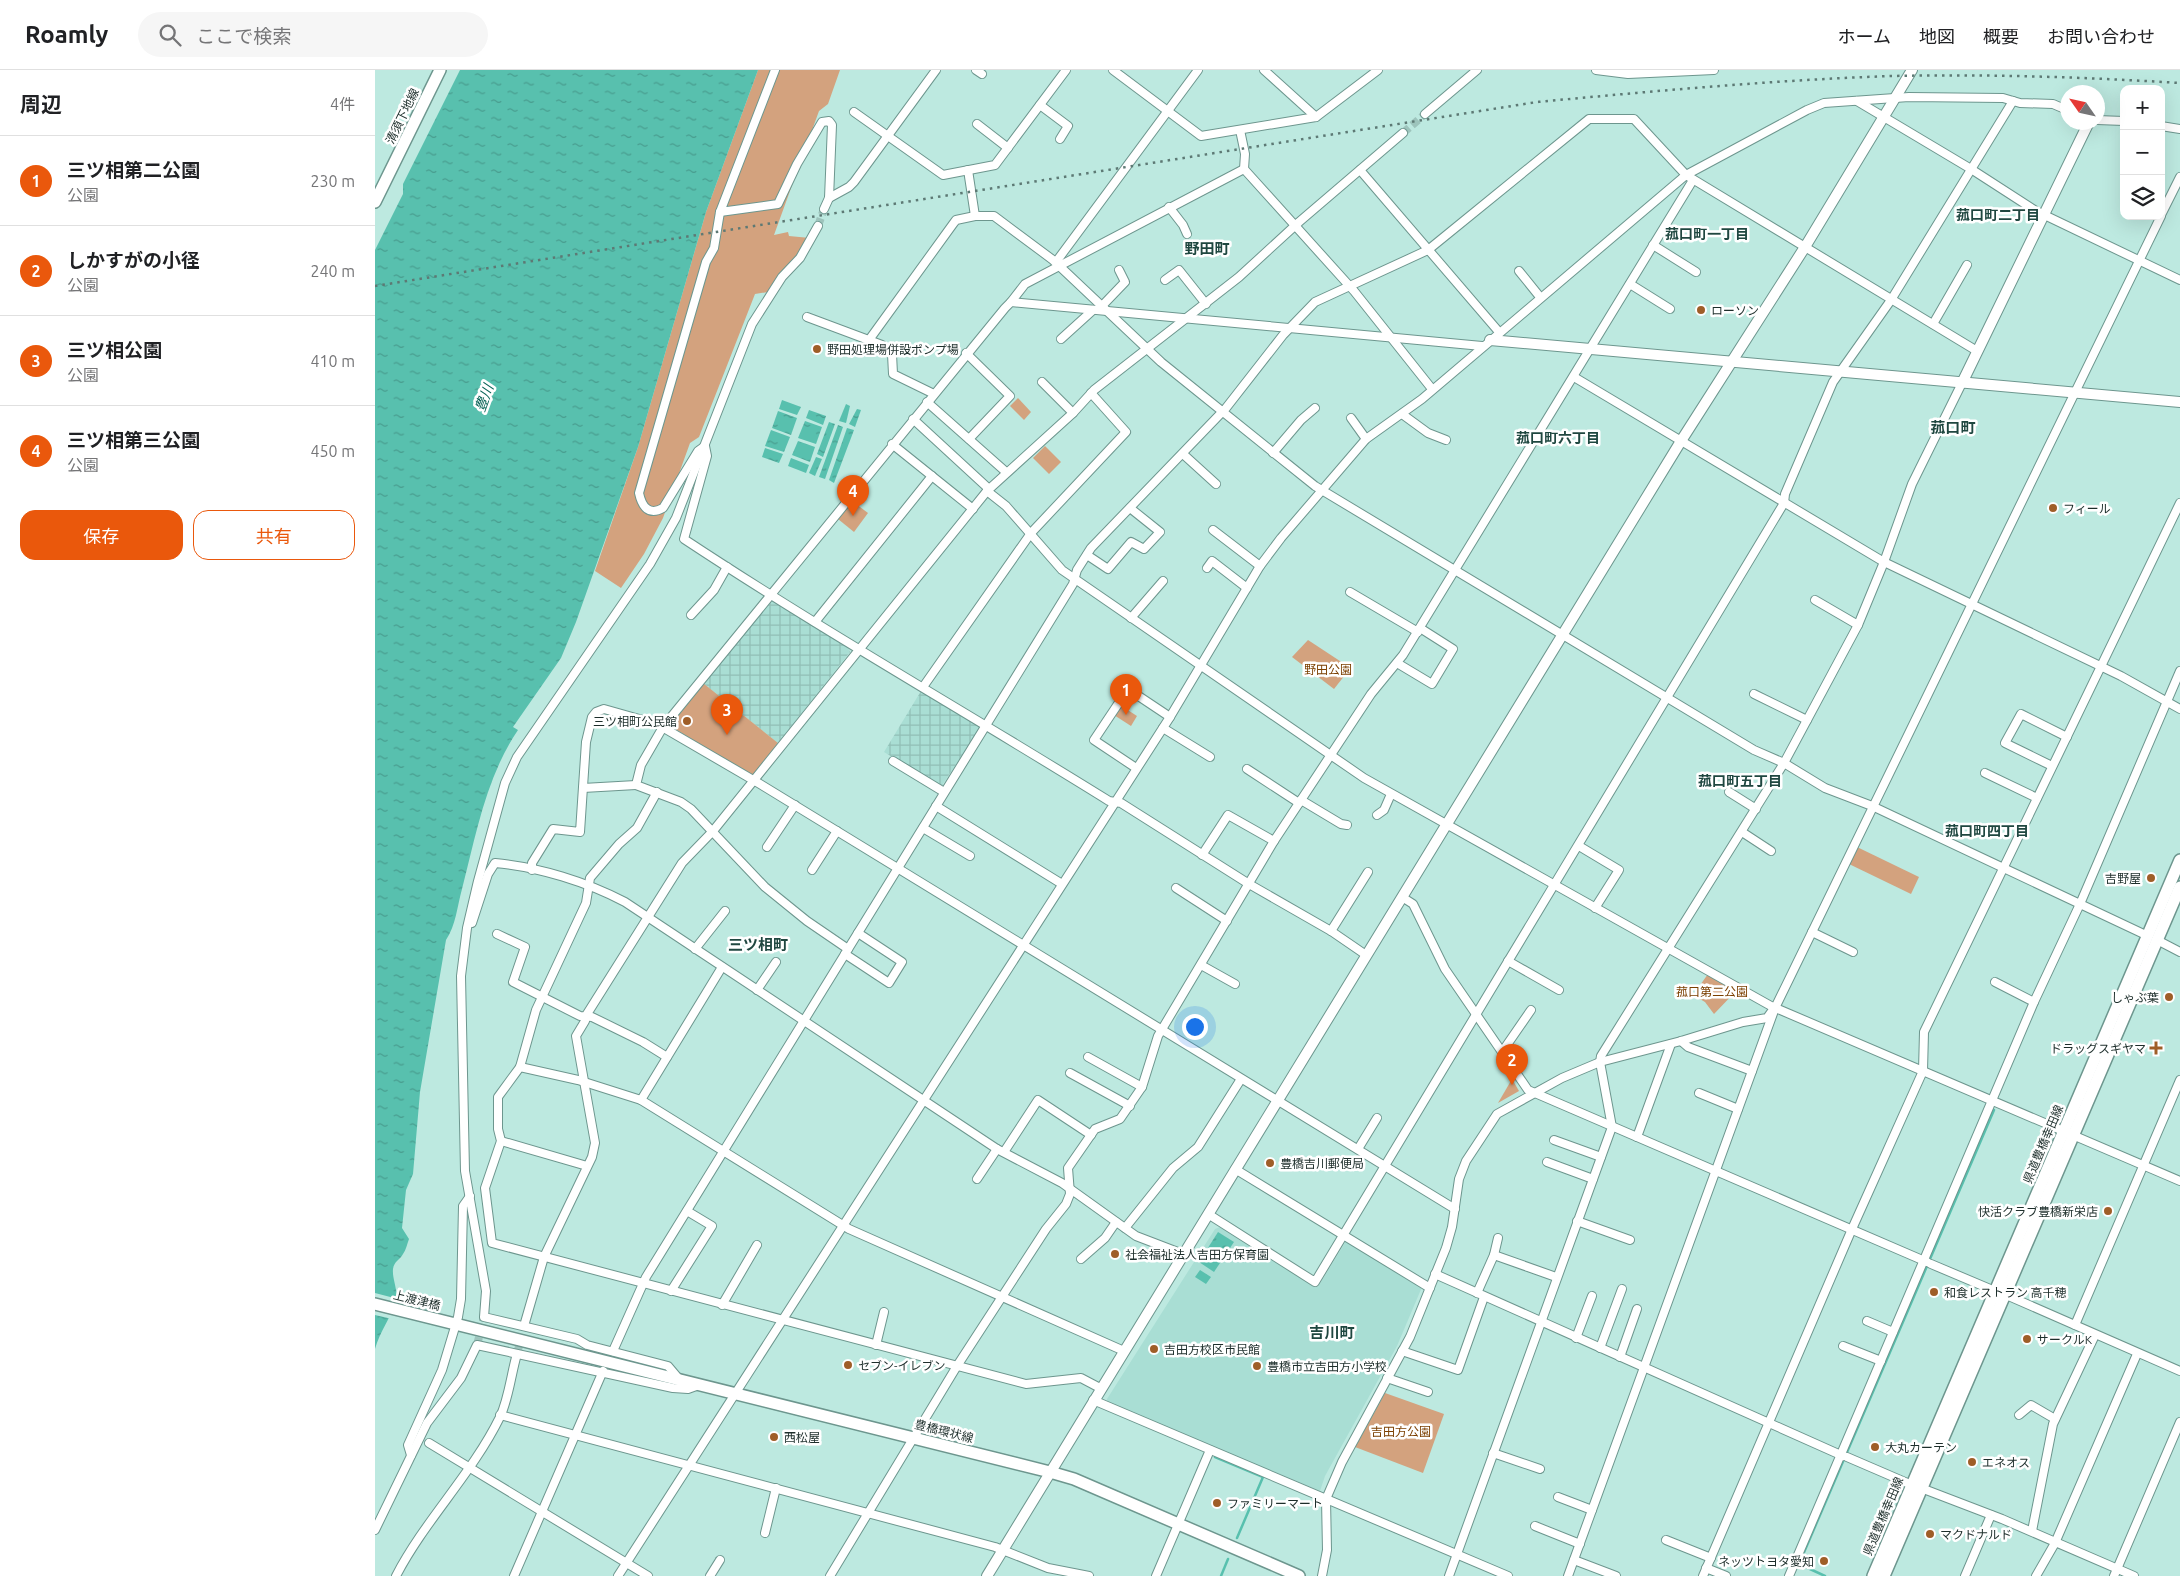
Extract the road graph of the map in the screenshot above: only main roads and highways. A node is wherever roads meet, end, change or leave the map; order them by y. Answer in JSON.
{"nodes":[{"id":1,"x":440,"y":70,"type":"edge"},
{"id":2,"x":379,"y":184,"type":"edge"},
{"id":3,"x":375,"y":202,"type":"edge"},
{"id":4,"x":2180,"y":860,"type":"edge"},
{"id":5,"x":2180,"y":887,"type":"edge"},
{"id":6,"x":2153,"y":938,"type":"junction"},
{"id":7,"x":375,"y":1304,"type":"edge"},
{"id":8,"x":570,"y":1352,"type":"joint"},
{"id":9,"x":1917,"y":1487,"type":"junction"},
{"id":10,"x":1299,"y":1576,"type":"edge"},
{"id":11,"x":1873,"y":1576,"type":"edge"},
{"id":12,"x":1884,"y":1576,"type":"edge"}],
"edges":[{"from":1,"to":2,"type":"main road","name":"清須下地線"},
{"from":2,"to":3,"type":"main road","name":"清須下地線"},
{"from":4,"to":6,"type":"main road","name":"県道豊橋幸田線"},
{"from":5,"to":6,"type":"main road","name":"県道豊橋幸田線"},
{"from":6,"to":9,"type":"main road","name":"県道豊橋幸田線"},
{"from":7,"to":8,"type":"main road","name":"上渡津橋"},
{"from":8,"to":10,"type":"main road","name":"豊橋環状線"},
{"from":9,"to":11,"type":"main road","name":"県道豊橋幸田線"},
{"from":9,"to":12,"type":"main road","name":"県道豊橋幸田線"}]}
